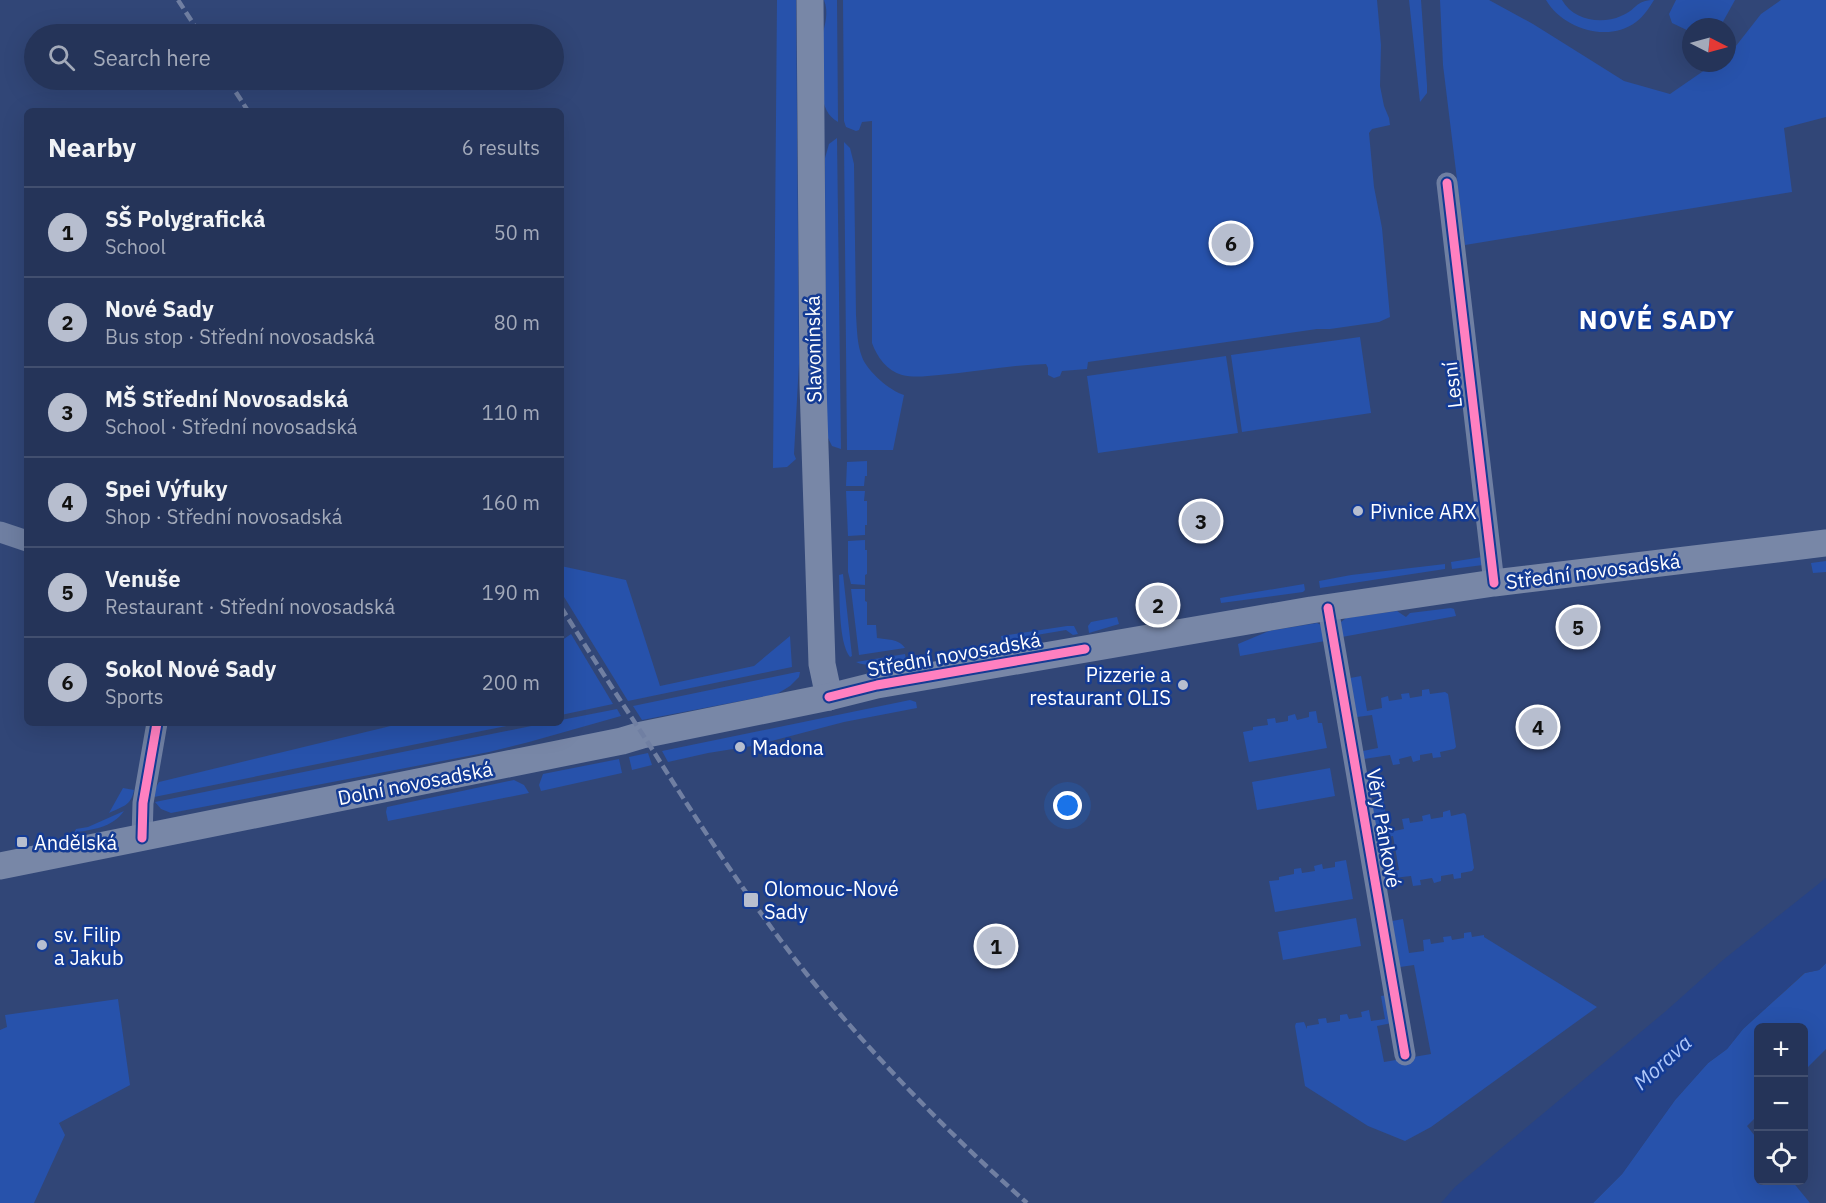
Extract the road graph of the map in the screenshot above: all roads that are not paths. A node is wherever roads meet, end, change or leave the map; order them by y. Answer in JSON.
{"nodes":[{"id":1,"x":810,"y":0,"type":"edge"},
{"id":2,"x":1447,"y":183,"type":"dead end"},
{"id":3,"x":0,"y":532,"type":"edge"},
{"id":4,"x":24,"y":540,"type":"edge"},
{"id":5,"x":1826,"y":543,"type":"edge"},
{"id":6,"x":1494,"y":583,"type":"junction"},
{"id":7,"x":1328,"y":608,"type":"junction"},
{"id":8,"x":829,"y":697,"type":"junction"},
{"id":9,"x":156,"y":726,"type":"edge"},
{"id":10,"x":142,"y":838,"type":"junction"},
{"id":11,"x":0,"y":866,"type":"edge"},
{"id":12,"x":1405,"y":1055,"type":"dead end"}],
"edges":[{"from":1,"to":8,"type":"main road","name":"Slavonínská"},
{"from":2,"to":6,"type":"street","name":"Lesní"},
{"from":3,"to":4,"type":"street"},
{"from":5,"to":6,"type":"main road","name":"Střední novosadská"},
{"from":6,"to":7,"type":"main road","name":"Střední novosadská"},
{"from":7,"to":8,"type":"main road","name":"Střední novosadská"},
{"from":7,"to":12,"type":"street","name":"Věry Pánkové"},
{"from":8,"to":10,"type":"main road","name":"Dolní novosadská"},
{"from":9,"to":10,"type":"street"},
{"from":10,"to":11,"type":"main road","name":"Dolní novosadská"}]}
